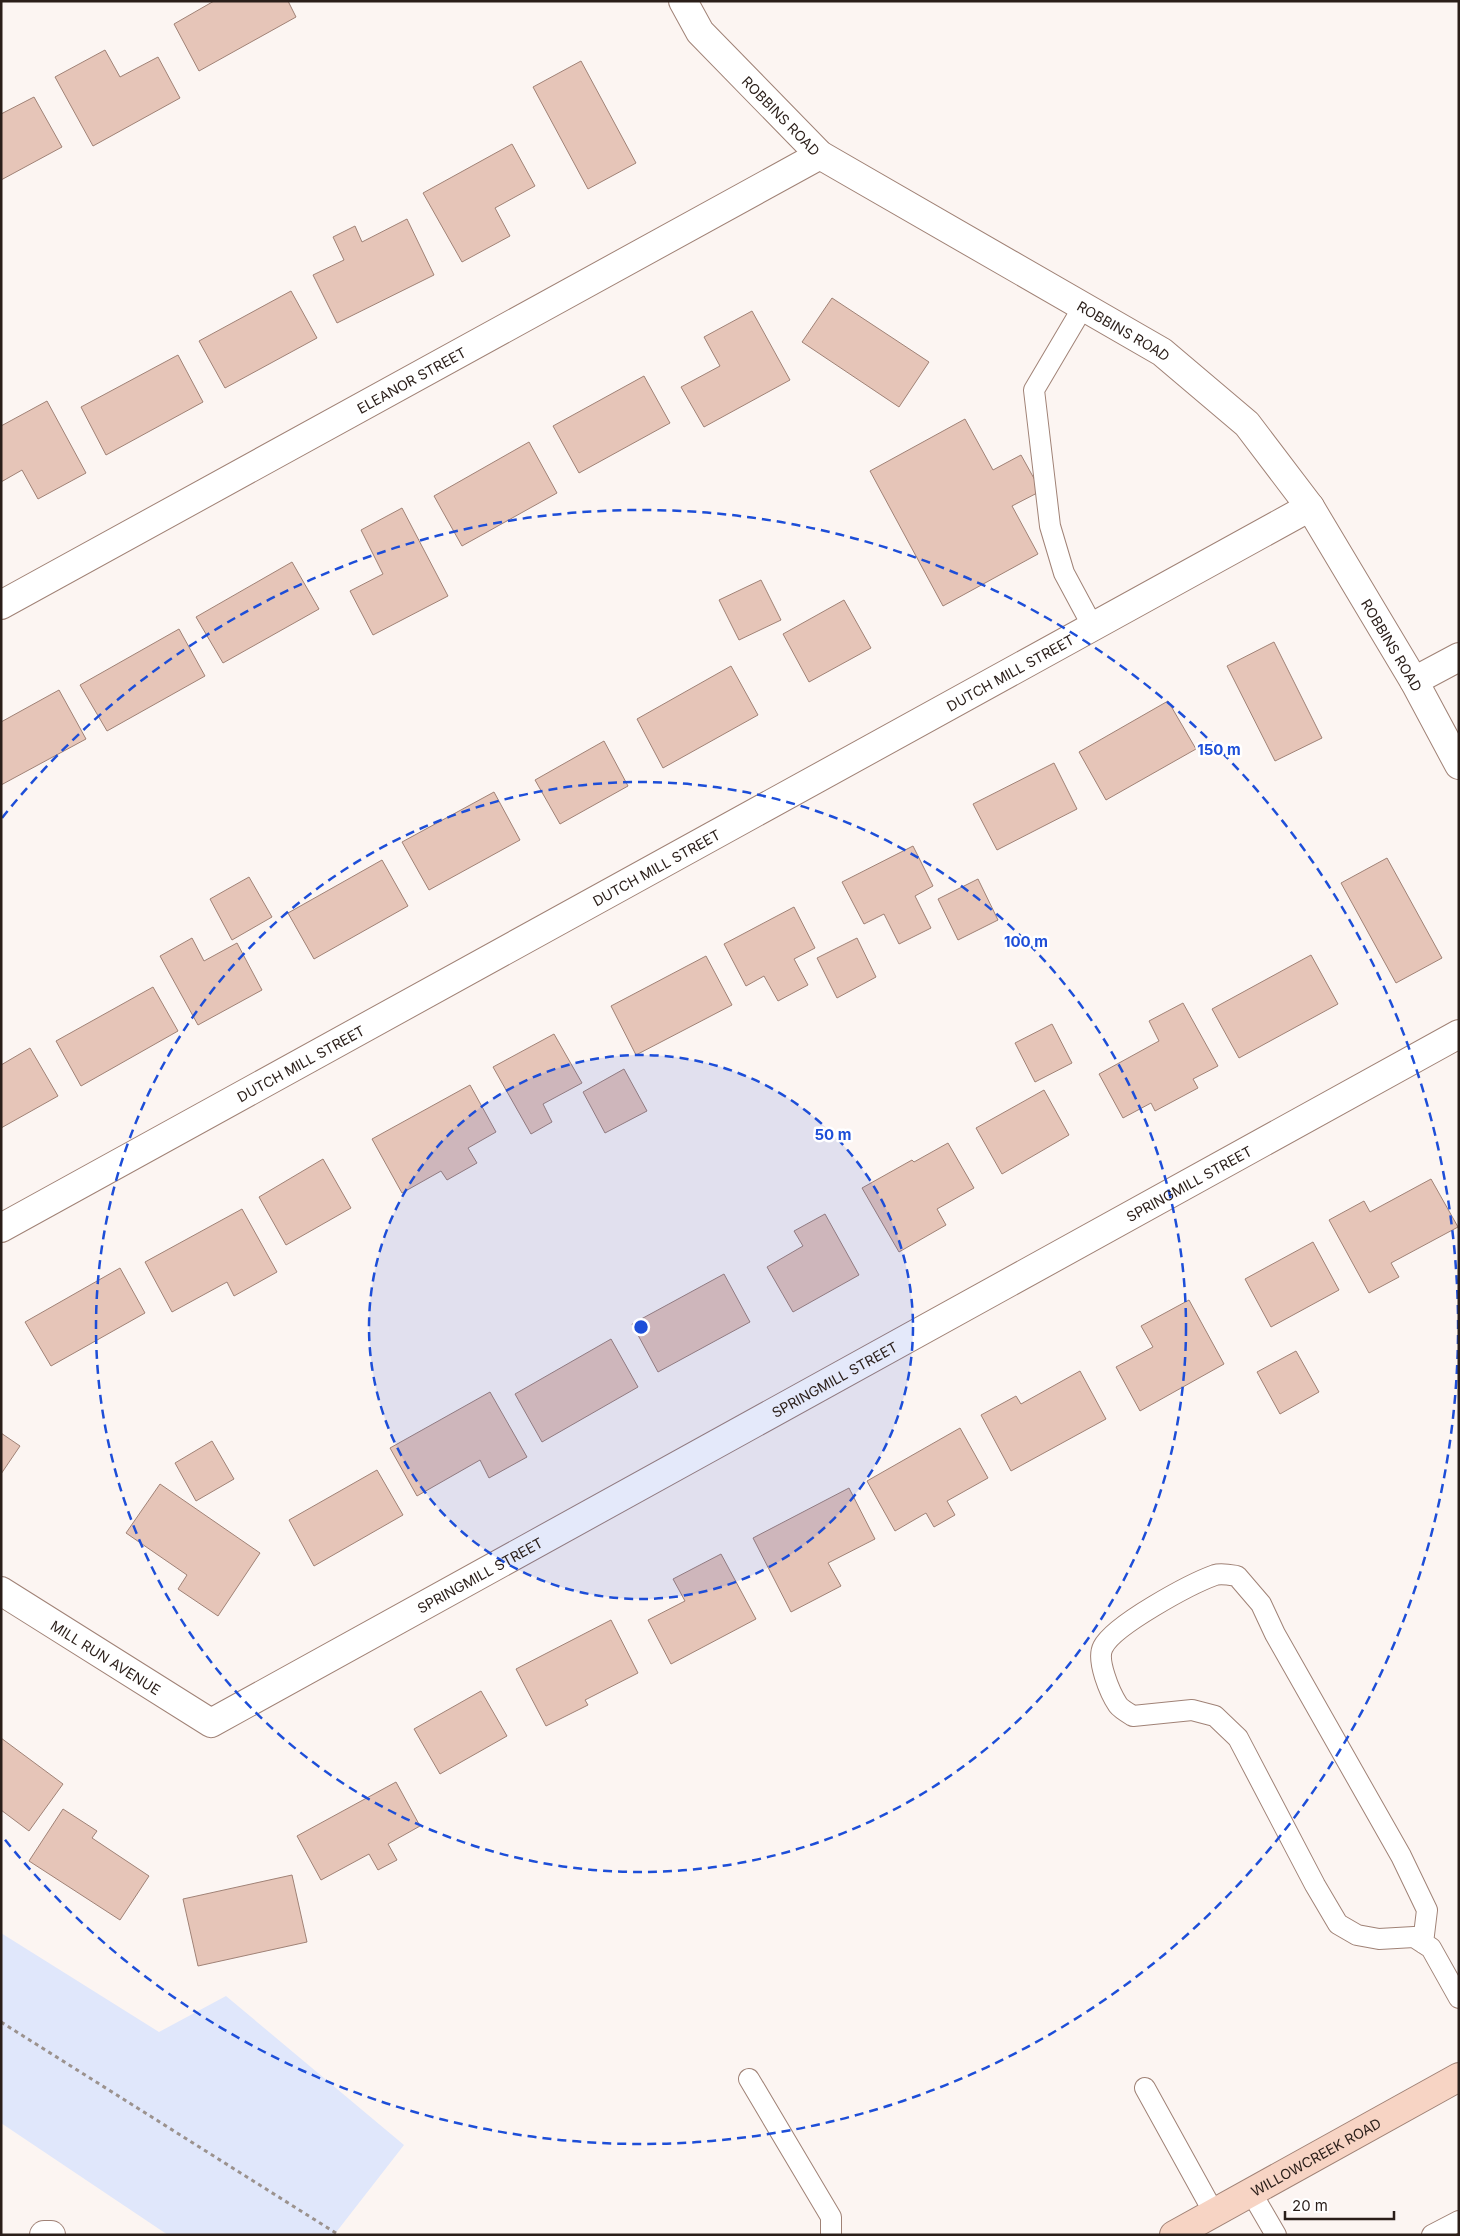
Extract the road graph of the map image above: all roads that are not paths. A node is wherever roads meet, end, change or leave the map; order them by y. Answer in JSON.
{"nodes":[{"id":1,"x":683,"y":1,"type":"edge"},
{"id":2,"x":820,"y":155,"type":"junction"},
{"id":3,"x":1083,"y":307,"type":"junction"},
{"id":4,"x":1310,"y":507,"type":"junction"},
{"id":5,"x":1,"y":605,"type":"edge"},
{"id":6,"x":1093,"y":627,"type":"junction"},
{"id":7,"x":1459,"y":657,"type":"edge"},
{"id":8,"x":1414,"y":681,"type":"junction"},
{"id":9,"x":1459,"y":765,"type":"edge"},
{"id":10,"x":1459,"y":1034,"type":"edge"},
{"id":11,"x":1,"y":1228,"type":"edge"},
{"id":12,"x":1,"y":1591,"type":"edge"},
{"id":13,"x":210,"y":1723,"type":"joint"},
{"id":14,"x":1423,"y":1943,"type":"junction"},
{"id":15,"x":1459,"y":1998,"type":"edge"},
{"id":16,"x":1459,"y":2077,"type":"edge"},
{"id":17,"x":749,"y":2079,"type":"dead end"},
{"id":18,"x":1145,"y":2088,"type":"dead end"},
{"id":19,"x":1251,"y":2192,"type":"junction"},
{"id":20,"x":1214,"y":2213,"type":"junction"},
{"id":21,"x":1459,"y":2221,"type":"edge"},
{"id":22,"x":44,"y":2235,"type":"edge"},
{"id":23,"x":51,"y":2235,"type":"edge"},
{"id":24,"x":831,"y":2235,"type":"edge"},
{"id":25,"x":1174,"y":2235,"type":"edge"},
{"id":26,"x":1276,"y":2235,"type":"edge"},
{"id":27,"x":1432,"y":2235,"type":"edge"}],
"edges":[{"from":1,"to":2,"type":"street","name":"ROBBINS ROAD"},
{"from":2,"to":3,"type":"street","name":"ROBBINS ROAD"},
{"from":2,"to":5,"type":"street","name":"ELEANOR STREET"},
{"from":3,"to":4,"type":"street","name":"ROBBINS ROAD"},
{"from":3,"to":6,"type":"lane"},
{"from":4,"to":6,"type":"street","name":"DUTCH MILL STREET"},
{"from":4,"to":8,"type":"street","name":"ROBBINS ROAD"},
{"from":6,"to":11,"type":"street","name":"DUTCH MILL STREET"},
{"from":7,"to":8,"type":"street"},
{"from":8,"to":9,"type":"street","name":"ROBBINS ROAD"},
{"from":10,"to":13,"type":"street","name":"SPRINGMILL STREET"},
{"from":12,"to":13,"type":"street","name":"MILL RUN AVENUE"},
{"from":14,"to":14,"type":"lane"},
{"from":14,"to":15,"type":"lane"},
{"from":16,"to":19,"type":"main road","name":"WILLOWCREEK ROAD"},
{"from":17,"to":24,"type":"lane"},
{"from":18,"to":20,"type":"lane"},
{"from":19,"to":20,"type":"main road","name":"WILLOWCREEK ROAD"},
{"from":19,"to":26,"type":"lane"},
{"from":20,"to":25,"type":"main road","name":"WILLOWCREEK ROAD"},
{"from":21,"to":27,"type":"lane"},
{"from":22,"to":23,"type":"street"}]}
